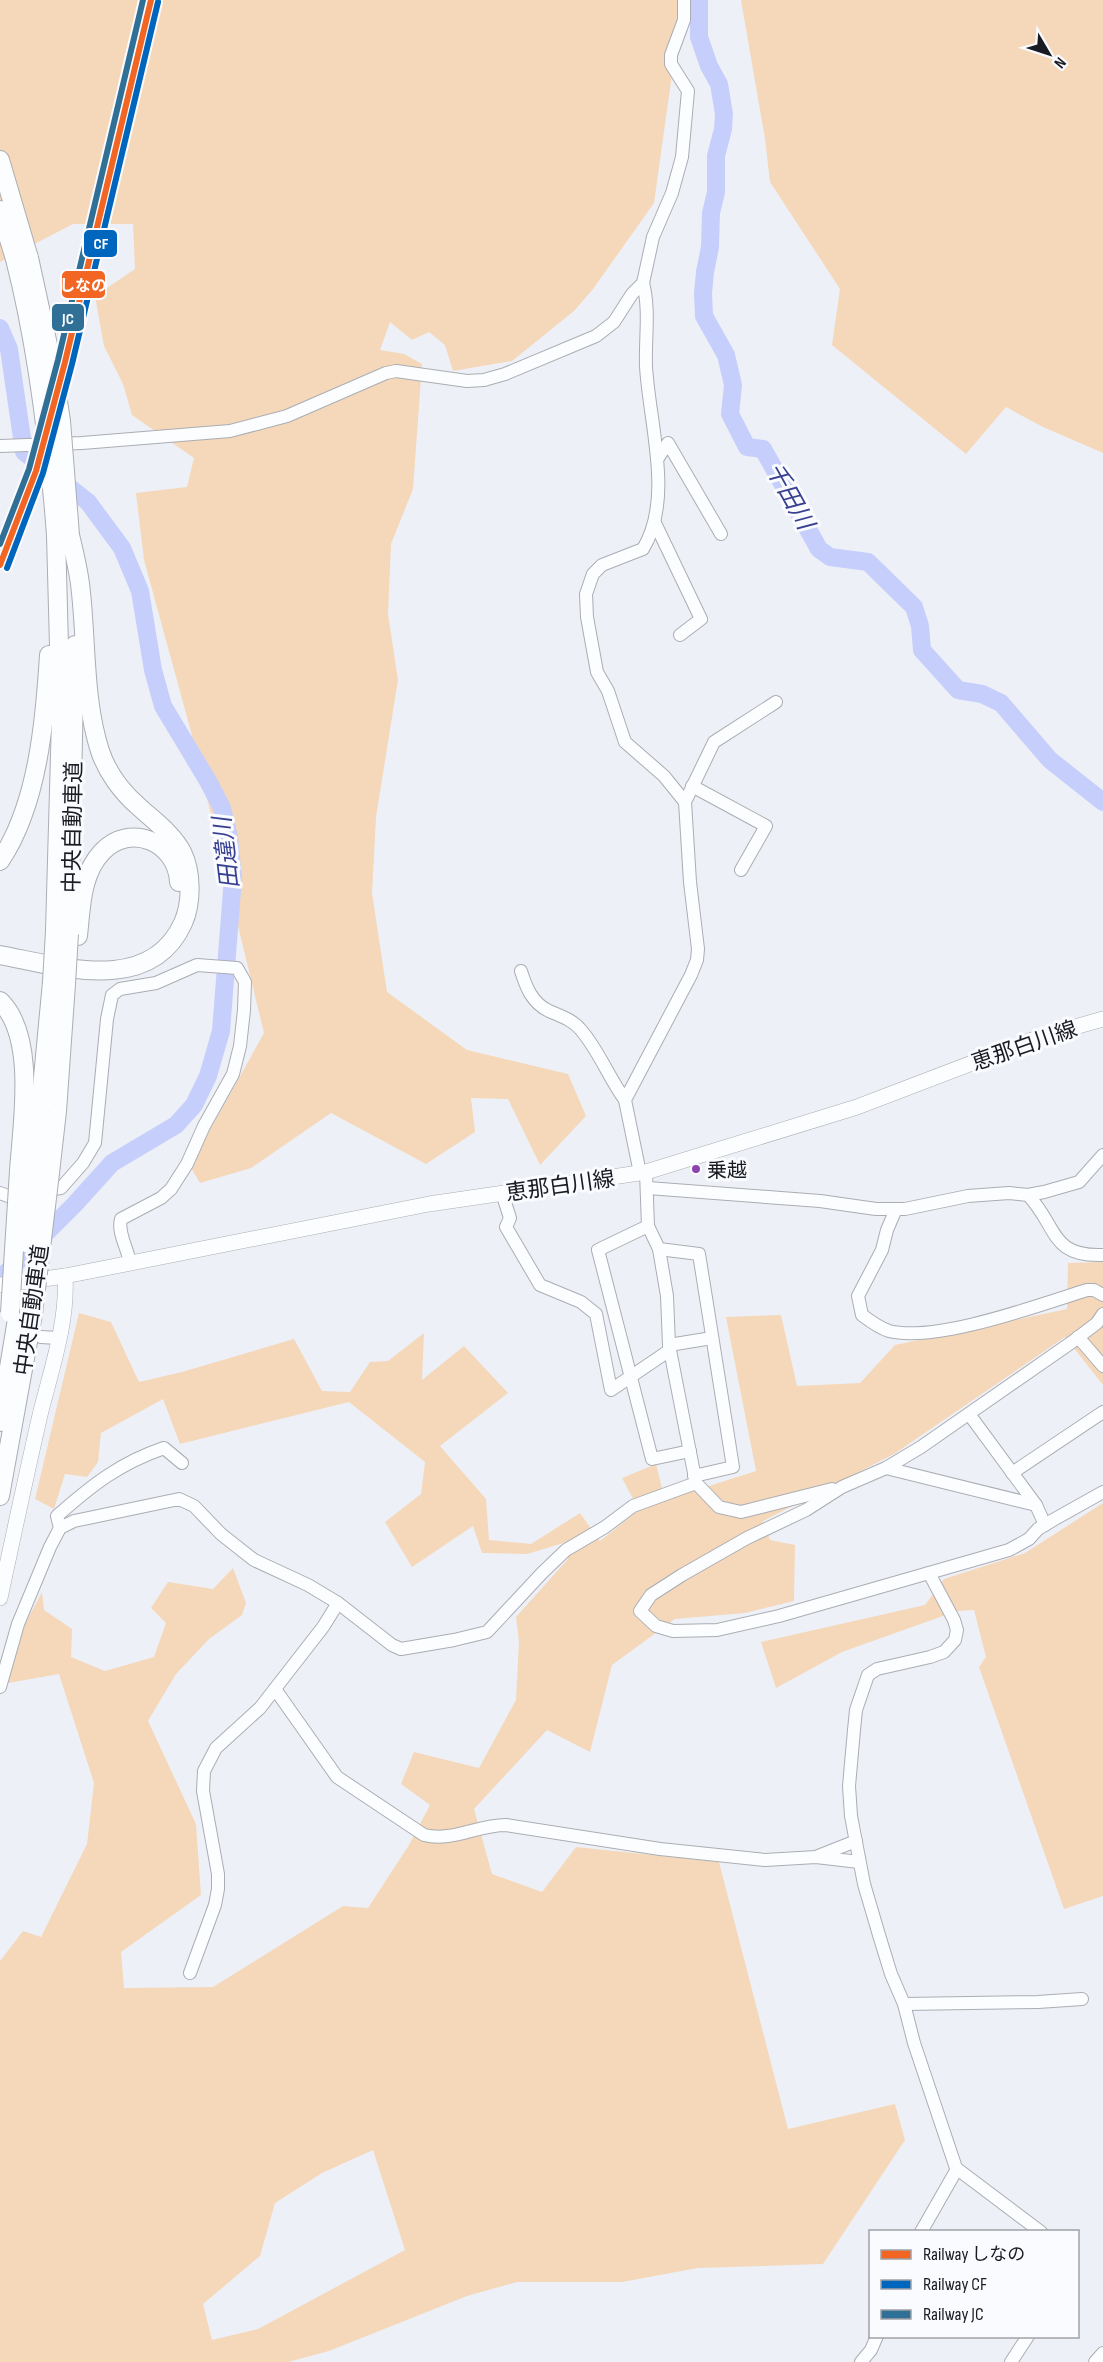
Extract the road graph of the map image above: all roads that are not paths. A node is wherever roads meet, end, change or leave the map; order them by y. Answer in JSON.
{"nodes":[{"id":1,"x":684,"y":0,"type":"edge"},
{"id":2,"x":0,"y":160,"type":"edge"},
{"id":3,"x":0,"y":210,"type":"edge"},
{"id":4,"x":22,"y":258,"type":"junction"},
{"id":5,"x":643,"y":283,"type":"junction"},
{"id":6,"x":0,"y":447,"type":"edge"},
{"id":7,"x":658,"y":458,"type":"junction"},
{"id":8,"x":655,"y":523,"type":"junction"},
{"id":9,"x":721,"y":534,"type":"dead end"},
{"id":10,"x":58,"y":536,"type":"junction"},
{"id":11,"x":680,"y":635,"type":"dead end"},
{"id":12,"x":776,"y":702,"type":"dead end"},
{"id":13,"x":692,"y":786,"type":"junction"},
{"id":14,"x":685,"y":802,"type":"junction"},
{"id":15,"x":0,"y":861,"type":"edge"},
{"id":16,"x":741,"y":870,"type":"dead end"},
{"id":17,"x":67,"y":934,"type":"junction"},
{"id":18,"x":0,"y":945,"type":"edge"},
{"id":19,"x":0,"y":955,"type":"edge"},
{"id":20,"x":521,"y":970,"type":"dead end"},
{"id":21,"x":64,"y":984,"type":"junction"},
{"id":22,"x":0,"y":1001,"type":"edge"},
{"id":23,"x":1103,"y":1019,"type":"edge"},
{"id":24,"x":625,"y":1100,"type":"junction"},
{"id":25,"x":1103,"y":1155,"type":"edge"},
{"id":26,"x":34,"y":1172,"type":"junction"},
{"id":27,"x":643,"y":1173,"type":"junction"},
{"id":28,"x":648,"y":1188,"type":"junction"},
{"id":29,"x":0,"y":1193,"type":"edge"},
{"id":30,"x":502,"y":1193,"type":"junction"},
{"id":31,"x":1028,"y":1196,"type":"junction"},
{"id":32,"x":896,"y":1209,"type":"junction"},
{"id":33,"x":648,"y":1226,"type":"junction"},
{"id":34,"x":659,"y":1249,"type":"junction"},
{"id":35,"x":1103,"y":1254,"type":"edge"},
{"id":36,"x":130,"y":1263,"type":"junction"},
{"id":37,"x":65,"y":1276,"type":"junction"},
{"id":38,"x":4,"y":1284,"type":"edge"},
{"id":39,"x":1103,"y":1295,"type":"edge"},
{"id":40,"x":20,"y":1313,"type":"junction"},
{"id":41,"x":1103,"y":1314,"type":"edge"},
{"id":42,"x":41,"y":1337,"type":"dead end"},
{"id":43,"x":1078,"y":1337,"type":"junction"},
{"id":44,"x":58,"y":1338,"type":"junction"},
{"id":45,"x":712,"y":1338,"type":"junction"},
{"id":46,"x":669,"y":1347,"type":"junction"},
{"id":47,"x":1103,"y":1366,"type":"edge"},
{"id":48,"x":631,"y":1378,"type":"junction"},
{"id":49,"x":1103,"y":1412,"type":"edge"},
{"id":50,"x":969,"y":1414,"type":"junction"},
{"id":51,"x":0,"y":1422,"type":"edge"},
{"id":52,"x":690,"y":1451,"type":"junction"},
{"id":53,"x":182,"y":1463,"type":"dead end"},
{"id":54,"x":886,"y":1468,"type":"junction"},
{"id":55,"x":1012,"y":1473,"type":"junction"},
{"id":56,"x":695,"y":1479,"type":"junction"},
{"id":57,"x":842,"y":1487,"type":"junction"},
{"id":58,"x":1103,"y":1492,"type":"edge"},
{"id":59,"x":0,"y":1496,"type":"edge"},
{"id":60,"x":1036,"y":1505,"type":"junction"},
{"id":61,"x":1045,"y":1525,"type":"junction"},
{"id":62,"x":60,"y":1527,"type":"junction"},
{"id":63,"x":929,"y":1573,"type":"junction"},
{"id":64,"x":0,"y":1598,"type":"edge"},
{"id":65,"x":338,"y":1603,"type":"junction"},
{"id":66,"x":0,"y":1687,"type":"edge"},
{"id":67,"x":275,"y":1689,"type":"junction"},
{"id":68,"x":856,"y":1841,"type":"junction"},
{"id":69,"x":816,"y":1857,"type":"junction"},
{"id":70,"x":859,"y":1862,"type":"junction"},
{"id":71,"x":190,"y":1973,"type":"dead end"},
{"id":72,"x":1082,"y":1999,"type":"dead end"},
{"id":73,"x":904,"y":2004,"type":"junction"},
{"id":74,"x":957,"y":2169,"type":"junction"},
{"id":75,"x":922,"y":2230,"type":"edge"},
{"id":76,"x":1038,"y":2230,"type":"edge"},
{"id":77,"x":877,"y":2338,"type":"edge"},
{"id":78,"x":1027,"y":2338,"type":"edge"},
{"id":79,"x":1103,"y":2353,"type":"edge"},
{"id":80,"x":861,"y":2362,"type":"edge"},
{"id":81,"x":1011,"y":2362,"type":"edge"},
{"id":82,"x":1095,"y":2362,"type":"edge"}],
"edges":[{"from":1,"to":5,"type":"street"},
{"from":2,"to":4,"type":"highway","name":"中央自動車道"},
{"from":3,"to":4,"type":"highway","name":"中央自動車道"},
{"from":4,"to":10,"type":"highway","name":"中央自動車道","bridge":true},
{"from":4,"to":10,"type":"highway","name":"中央自動車道","bridge":true},
{"from":5,"to":6,"type":"street"},
{"from":5,"to":7,"type":"street"},
{"from":7,"to":8,"type":"street"},
{"from":7,"to":9,"type":"street"},
{"from":8,"to":11,"type":"street"},
{"from":8,"to":14,"type":"street"},
{"from":10,"to":15,"type":"highway"},
{"from":10,"to":17,"type":"highway","name":"中央自動車道"},
{"from":10,"to":19,"type":"highway"},
{"from":12,"to":13,"type":"street"},
{"from":13,"to":14,"type":"street"},
{"from":13,"to":16,"type":"street"},
{"from":14,"to":24,"type":"street"},
{"from":17,"to":18,"type":"highway"},
{"from":17,"to":21,"type":"highway","name":"中央自動車道","bridge":true},
{"from":20,"to":24,"type":"street"},
{"from":21,"to":26,"type":"highway","name":"中央自動車道"},
{"from":21,"to":26,"type":"highway","name":"中央自動車道"},
{"from":22,"to":26,"type":"highway"},
{"from":23,"to":27,"type":"main road","name":"恵那白川線"},
{"from":24,"to":27,"type":"street"},
{"from":25,"to":31,"type":"street"},
{"from":26,"to":40,"type":"highway","name":"中央自動車道","bridge":true},
{"from":26,"to":40,"type":"highway","bridge":true},
{"from":27,"to":28,"type":"street"},
{"from":27,"to":30,"type":"main road","name":"恵那白川線"},
{"from":28,"to":32,"type":"street"},
{"from":28,"to":33,"type":"street"},
{"from":29,"to":36,"type":"street"},
{"from":30,"to":36,"type":"main road","name":"恵那白川線"},
{"from":30,"to":48,"type":"street"},
{"from":31,"to":32,"type":"street"},
{"from":31,"to":35,"type":"street"},
{"from":32,"to":39,"type":"street"},
{"from":33,"to":34,"type":"street"},
{"from":33,"to":48,"type":"street"},
{"from":34,"to":45,"type":"street"},
{"from":34,"to":46,"type":"street"},
{"from":36,"to":37,"type":"main road","name":"恵那白川線"},
{"from":37,"to":38,"type":"main road","name":"恵那白川線"},
{"from":37,"to":44,"type":"main road"},
{"from":40,"to":51,"type":"highway","name":"中央自動車道"},
{"from":40,"to":59,"type":"highway","name":"中央自動車道"},
{"from":41,"to":43,"type":"street"},
{"from":42,"to":44,"type":"street"},
{"from":43,"to":47,"type":"street"},
{"from":43,"to":50,"type":"street"},
{"from":44,"to":64,"type":"main road"},
{"from":45,"to":46,"type":"street"},
{"from":45,"to":56,"type":"street"},
{"from":46,"to":48,"type":"street"},
{"from":46,"to":52,"type":"street"},
{"from":48,"to":52,"type":"street"},
{"from":49,"to":55,"type":"street"},
{"from":50,"to":54,"type":"street"},
{"from":50,"to":55,"type":"street"},
{"from":52,"to":56,"type":"street"},
{"from":53,"to":62,"type":"street"},
{"from":54,"to":57,"type":"street"},
{"from":54,"to":60,"type":"street"},
{"from":55,"to":60,"type":"street"},
{"from":56,"to":57,"type":"street"},
{"from":56,"to":65,"type":"street"},
{"from":57,"to":63,"type":"street"},
{"from":58,"to":61,"type":"street"},
{"from":60,"to":61,"type":"street"},
{"from":61,"to":63,"type":"street"},
{"from":62,"to":65,"type":"street"},
{"from":62,"to":66,"type":"street"},
{"from":63,"to":68,"type":"street"},
{"from":65,"to":67,"type":"street"},
{"from":67,"to":69,"type":"street"},
{"from":67,"to":71,"type":"street"},
{"from":68,"to":69,"type":"street"},
{"from":68,"to":70,"type":"street"},
{"from":69,"to":70,"type":"street"},
{"from":70,"to":73,"type":"street"},
{"from":72,"to":73,"type":"street"},
{"from":73,"to":74,"type":"street"},
{"from":74,"to":75,"type":"street"},
{"from":74,"to":76,"type":"street"},
{"from":77,"to":80,"type":"street"},
{"from":78,"to":81,"type":"street"},
{"from":79,"to":82,"type":"street"}]}
